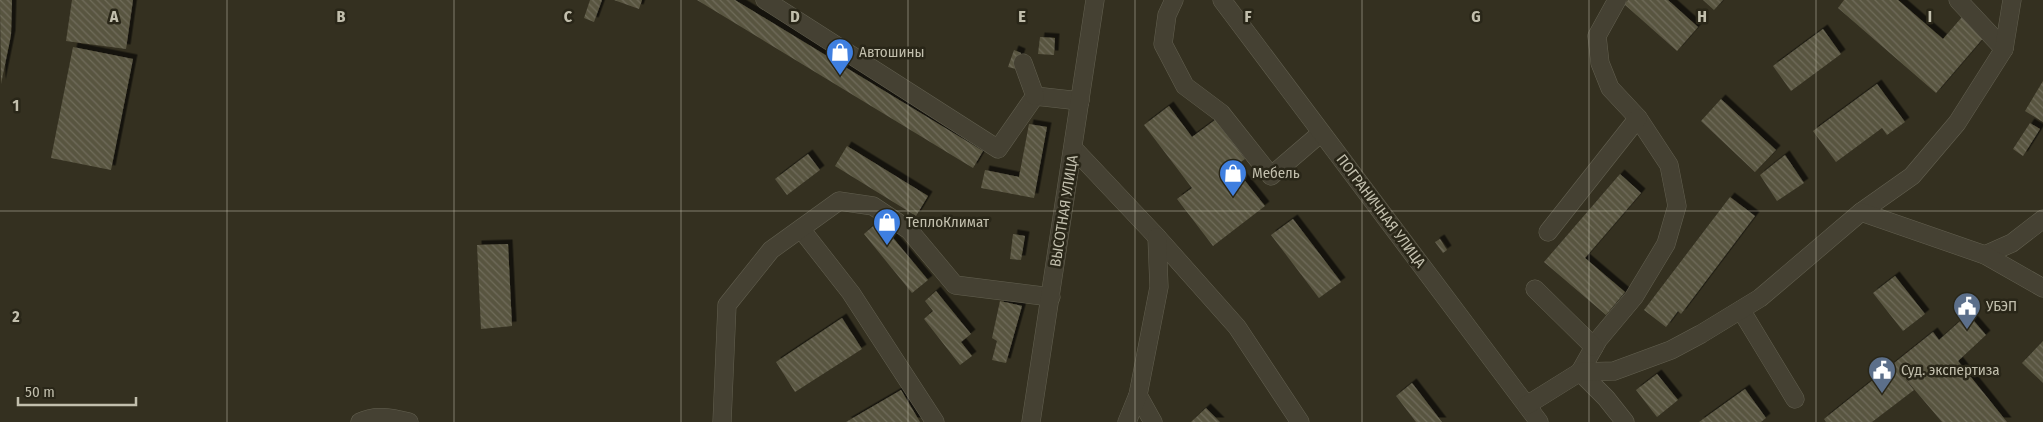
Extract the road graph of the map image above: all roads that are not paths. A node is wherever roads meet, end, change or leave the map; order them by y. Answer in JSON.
{"nodes":[{"id":1,"x":765,"y":0,"type":"edge"},
{"id":2,"x":1095,"y":0,"type":"edge"},
{"id":3,"x":1174,"y":0,"type":"edge"},
{"id":4,"x":1222,"y":0,"type":"edge"},
{"id":5,"x":1617,"y":0,"type":"edge"},
{"id":6,"x":1958,"y":0,"type":"edge"},
{"id":7,"x":2012,"y":0,"type":"edge"},
{"id":8,"x":2004,"y":49,"type":"junction"},
{"id":9,"x":1024,"y":63,"type":"dead end"},
{"id":10,"x":1035,"y":96,"type":"junction"},
{"id":11,"x":1080,"y":101,"type":"junction"},
{"id":12,"x":1638,"y":118,"type":"junction"},
{"id":13,"x":1321,"y":133,"type":"junction"},
{"id":14,"x":1073,"y":148,"type":"junction"},
{"id":15,"x":1861,"y":212,"type":"junction"},
{"id":16,"x":2043,"y":219,"type":"edge"},
{"id":17,"x":801,"y":229,"type":"junction"},
{"id":18,"x":1548,"y":232,"type":"dead end"},
{"id":19,"x":1157,"y":237,"type":"junction"},
{"id":20,"x":1985,"y":256,"type":"junction"},
{"id":21,"x":2043,"y":288,"type":"edge"},
{"id":22,"x":1535,"y":289,"type":"dead end"},
{"id":23,"x":1051,"y":297,"type":"junction"},
{"id":24,"x":1741,"y":310,"type":"junction"},
{"id":25,"x":1594,"y":347,"type":"junction"},
{"id":26,"x":1580,"y":372,"type":"junction"},
{"id":27,"x":1138,"y":395,"type":"junction"},
{"id":28,"x":1795,"y":399,"type":"dead end"},
{"id":29,"x":1527,"y":405,"type":"junction"},
{"id":30,"x":360,"y":422,"type":"edge"},
{"id":31,"x":409,"y":422,"type":"edge"},
{"id":32,"x":722,"y":422,"type":"edge"},
{"id":33,"x":936,"y":422,"type":"edge"},
{"id":34,"x":1032,"y":422,"type":"edge"},
{"id":35,"x":1127,"y":422,"type":"edge"},
{"id":36,"x":1153,"y":422,"type":"edge"},
{"id":37,"x":1300,"y":422,"type":"edge"},
{"id":38,"x":1539,"y":422,"type":"edge"},
{"id":39,"x":1625,"y":422,"type":"edge"}],
"edges":[{"from":1,"to":10,"type":"street"},
{"from":2,"to":11,"type":"street","name":"ВЫСОТНАЯ УЛИЦА"},
{"from":3,"to":13,"type":"street"},
{"from":4,"to":13,"type":"street","name":"ПОГРАНИЧНАЯ УЛИЦА"},
{"from":5,"to":12,"type":"street"},
{"from":6,"to":8,"type":"street"},
{"from":7,"to":8,"type":"street"},
{"from":8,"to":15,"type":"street"},
{"from":9,"to":10,"type":"street"},
{"from":10,"to":11,"type":"street"},
{"from":11,"to":14,"type":"street","name":"ВЫСОТНАЯ УЛИЦА"},
{"from":12,"to":18,"type":"street"},
{"from":12,"to":25,"type":"street"},
{"from":13,"to":29,"type":"street","name":"ПОГРАНИЧНАЯ УЛИЦА"},
{"from":14,"to":19,"type":"street"},
{"from":14,"to":23,"type":"street","name":"ВЫСОТНАЯ УЛИЦА"},
{"from":15,"to":20,"type":"street"},
{"from":15,"to":24,"type":"street"},
{"from":16,"to":20,"type":"street"},
{"from":17,"to":23,"type":"street"},
{"from":17,"to":32,"type":"street"},
{"from":17,"to":33,"type":"street"},
{"from":19,"to":27,"type":"street"},
{"from":19,"to":37,"type":"street"},
{"from":20,"to":21,"type":"street"},
{"from":22,"to":25,"type":"street"},
{"from":23,"to":34,"type":"street","name":"ВЫСОТНАЯ УЛИЦА"},
{"from":24,"to":26,"type":"street"},
{"from":24,"to":28,"type":"street"},
{"from":25,"to":26,"type":"street"},
{"from":26,"to":29,"type":"street"},
{"from":26,"to":39,"type":"street"},
{"from":27,"to":35,"type":"street"},
{"from":27,"to":36,"type":"street"},
{"from":29,"to":38,"type":"street","name":"ПОГРАНИЧНАЯ УЛИЦА"},
{"from":30,"to":31,"type":"street"}]}
